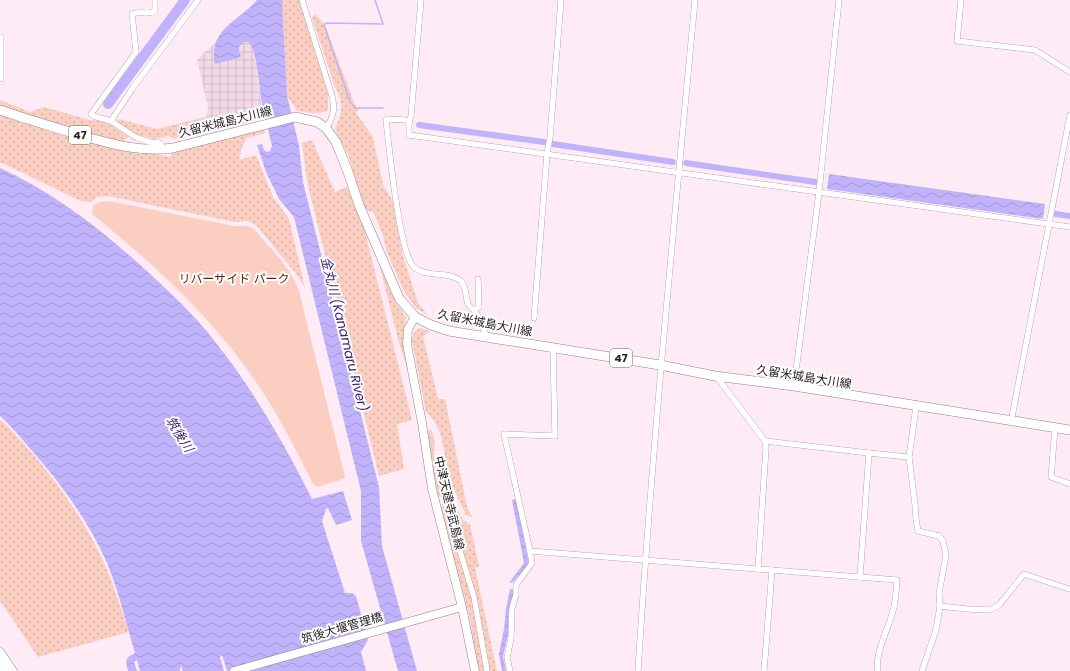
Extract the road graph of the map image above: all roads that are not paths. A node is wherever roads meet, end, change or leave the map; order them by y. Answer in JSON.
{"nodes":[{"id":1,"x":155,"y":0,"type":"edge"},
{"id":2,"x":198,"y":0,"type":"edge"},
{"id":3,"x":302,"y":0,"type":"edge"},
{"id":4,"x":421,"y":0,"type":"edge"},
{"id":5,"x":561,"y":0,"type":"edge"},
{"id":6,"x":695,"y":0,"type":"edge"},
{"id":7,"x":839,"y":0,"type":"edge"},
{"id":8,"x":961,"y":0,"type":"edge"},
{"id":9,"x":0,"y":37,"type":"edge"},
{"id":10,"x":1070,"y":72,"type":"edge"},
{"id":11,"x":1,"y":79,"type":"edge"},
{"id":12,"x":0,"y":110,"type":"edge"},
{"id":13,"x":1070,"y":115,"type":"edge"},
{"id":14,"x":111,"y":121,"type":"junction"},
{"id":15,"x":409,"y":123,"type":"junction"},
{"id":16,"x":326,"y":128,"type":"junction"},
{"id":17,"x":163,"y":149,"type":"junction"},
{"id":18,"x":547,"y":154,"type":"junction"},
{"id":19,"x":679,"y":172,"type":"junction"},
{"id":20,"x":819,"y":192,"type":"junction"},
{"id":21,"x":1049,"y":224,"type":"junction"},
{"id":22,"x":1070,"y":227,"type":"edge"},
{"id":23,"x":478,"y":279,"type":"dead end"},
{"id":24,"x":474,"y":310,"type":"junction"},
{"id":25,"x":415,"y":317,"type":"junction"},
{"id":26,"x":534,"y":318,"type":"dead end"},
{"id":27,"x":487,"y":337,"type":"junction"},
{"id":28,"x":553,"y":347,"type":"junction"},
{"id":29,"x":660,"y":365,"type":"junction"},
{"id":30,"x":716,"y":376,"type":"junction"},
{"id":31,"x":794,"y":386,"type":"junction"},
{"id":32,"x":916,"y":407,"type":"junction"},
{"id":33,"x":1011,"y":422,"type":"junction"},
{"id":34,"x":1055,"y":428,"type":"junction"},
{"id":35,"x":1070,"y":430,"type":"edge"},
{"id":36,"x":765,"y":441,"type":"junction"},
{"id":37,"x":869,"y":453,"type":"junction"},
{"id":38,"x":909,"y":458,"type":"junction"},
{"id":39,"x":1070,"y":484,"type":"edge"},
{"id":40,"x":445,"y":502,"type":"dead end"},
{"id":41,"x":530,"y":551,"type":"junction"},
{"id":42,"x":645,"y":560,"type":"junction"},
{"id":43,"x":758,"y":569,"type":"junction"},
{"id":44,"x":772,"y":570,"type":"junction"},
{"id":45,"x":860,"y":577,"type":"junction"},
{"id":46,"x":1070,"y":588,"type":"edge"},
{"id":47,"x":940,"y":606,"type":"junction"},
{"id":48,"x":459,"y":608,"type":"junction"},
{"id":49,"x":0,"y":652,"type":"edge"},
{"id":50,"x":0,"y":664,"type":"edge"},
{"id":51,"x":3,"y":671,"type":"edge"},
{"id":52,"x":13,"y":671,"type":"edge"},
{"id":53,"x":234,"y":671,"type":"edge"},
{"id":54,"x":475,"y":671,"type":"edge"},
{"id":55,"x":487,"y":671,"type":"edge"},
{"id":56,"x":510,"y":671,"type":"edge"},
{"id":57,"x":638,"y":671,"type":"edge"},
{"id":58,"x":764,"y":671,"type":"edge"},
{"id":59,"x":878,"y":671,"type":"edge"},
{"id":60,"x":922,"y":671,"type":"edge"}],
"edges":[{"from":1,"to":14,"type":"street"},
{"from":2,"to":14,"type":"street"},
{"from":3,"to":16,"type":"street"},
{"from":4,"to":15,"type":"street"},
{"from":5,"to":18,"type":"street"},
{"from":6,"to":19,"type":"street"},
{"from":7,"to":20,"type":"street"},
{"from":8,"to":10,"type":"street"},
{"from":9,"to":11,"type":"street"},
{"from":12,"to":17,"type":"main road","name":"久留米城島大川線","number":"47"},
{"from":13,"to":21,"type":"street"},
{"from":14,"to":17,"type":"street"},
{"from":15,"to":18,"type":"street"},
{"from":15,"to":24,"type":"street"},
{"from":16,"to":17,"type":"main road","name":"久留米城島大川線","number":"47"},
{"from":16,"to":25,"type":"main road","name":"久留米城島大川線","number":"47"},
{"from":18,"to":19,"type":"street"},
{"from":18,"to":26,"type":"street"},
{"from":19,"to":20,"type":"street"},
{"from":19,"to":29,"type":"street"},
{"from":20,"to":21,"type":"street"},
{"from":20,"to":31,"type":"street"},
{"from":21,"to":22,"type":"street"},
{"from":21,"to":33,"type":"street"},
{"from":23,"to":24,"type":"street"},
{"from":24,"to":27,"type":"street"},
{"from":25,"to":27,"type":"main road","name":"久留米城島大川線","number":"47"},
{"from":25,"to":48,"type":"main road","name":"中津天建寺武島線"},
{"from":27,"to":28,"type":"main road","name":"久留米城島大川線","number":"47"},
{"from":28,"to":29,"type":"main road","name":"久留米城島大川線","number":"47"},
{"from":28,"to":41,"type":"street"},
{"from":29,"to":30,"type":"main road","name":"久留米城島大川線","number":"47"},
{"from":29,"to":42,"type":"street"},
{"from":30,"to":31,"type":"main road","name":"久留米城島大川線","number":"47"},
{"from":30,"to":36,"type":"street"},
{"from":31,"to":32,"type":"main road","name":"久留米城島大川線","number":"47"},
{"from":32,"to":33,"type":"main road","name":"久留米城島大川線","number":"47"},
{"from":32,"to":38,"type":"street"},
{"from":33,"to":34,"type":"main road","name":"久留米城島大川線","number":"47"},
{"from":34,"to":35,"type":"main road","name":"久留米城島大川線","number":"47"},
{"from":34,"to":39,"type":"street"},
{"from":36,"to":37,"type":"street"},
{"from":36,"to":43,"type":"street"},
{"from":37,"to":38,"type":"street"},
{"from":37,"to":45,"type":"street"},
{"from":38,"to":47,"type":"street"},
{"from":40,"to":55,"type":"street"},
{"from":41,"to":42,"type":"street"},
{"from":41,"to":56,"type":"street"},
{"from":42,"to":43,"type":"street"},
{"from":42,"to":57,"type":"street"},
{"from":43,"to":44,"type":"street"},
{"from":44,"to":45,"type":"street"},
{"from":44,"to":58,"type":"street"},
{"from":45,"to":59,"type":"street"},
{"from":46,"to":47,"type":"street"},
{"from":47,"to":60,"type":"street"},
{"from":48,"to":53,"type":"main road","name":"筑後大堰管理橋"},
{"from":48,"to":54,"type":"main road","name":"中津天建寺武島線"},
{"from":49,"to":52,"type":"main road"},
{"from":50,"to":51,"type":"highway"}]}
